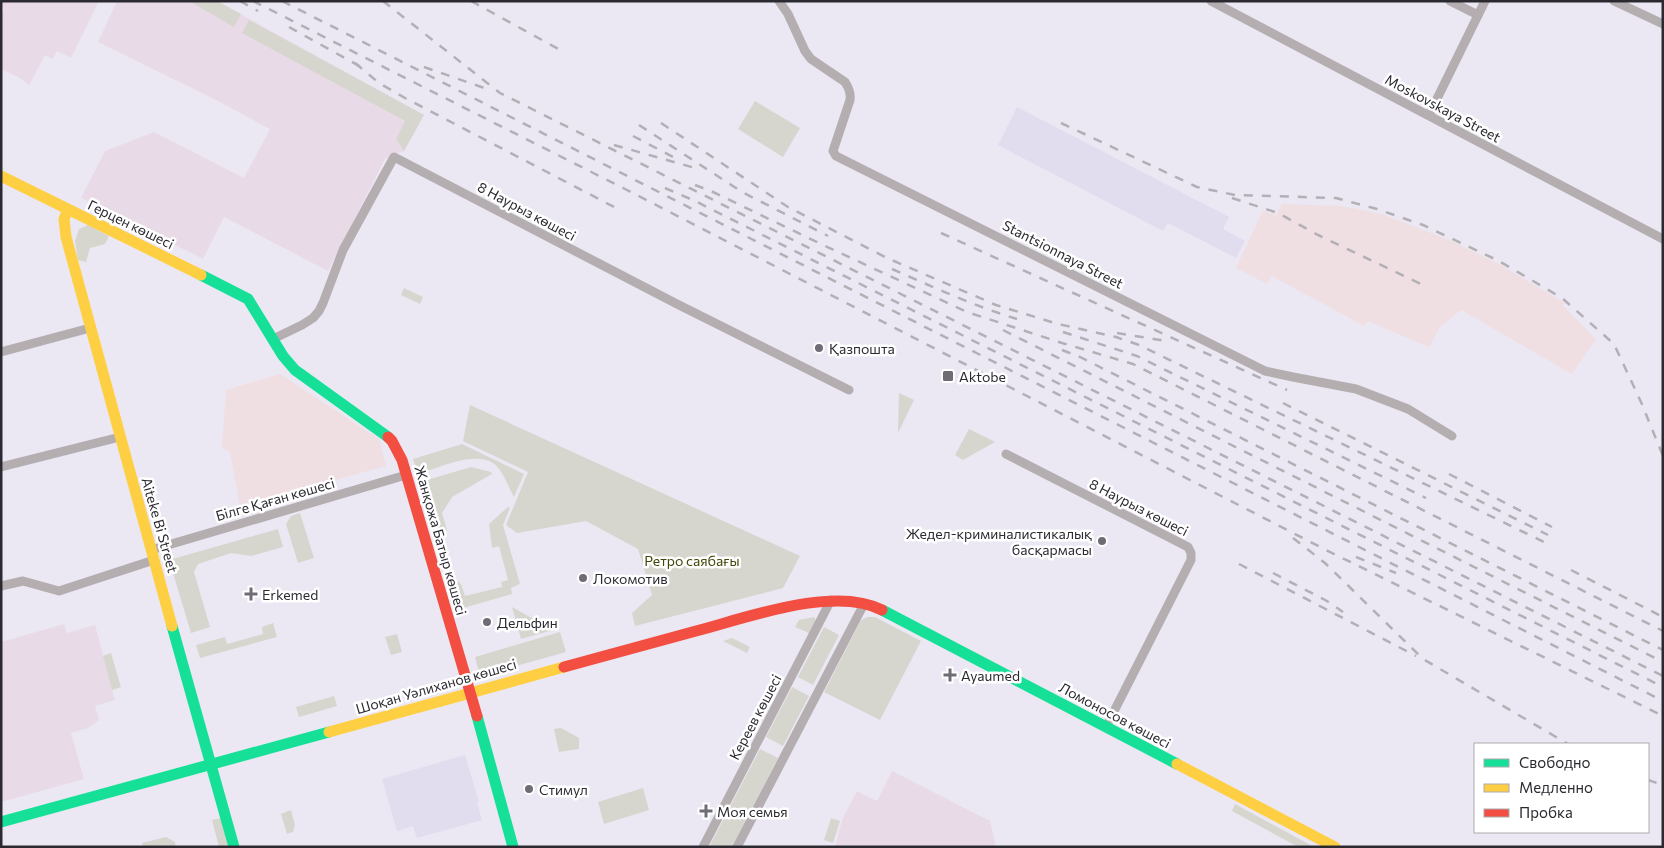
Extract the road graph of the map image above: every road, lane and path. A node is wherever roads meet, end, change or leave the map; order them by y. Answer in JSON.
{"nodes":[{"id":1,"x":780,"y":1,"type":"edge"},
{"id":2,"x":1211,"y":1,"type":"edge"},
{"id":3,"x":1450,"y":1,"type":"edge"},
{"id":4,"x":1485,"y":1,"type":"edge"},
{"id":5,"x":1614,"y":1,"type":"edge"},
{"id":6,"x":1478,"y":15,"type":"junction"},
{"id":7,"x":1663,"y":24,"type":"edge"},
{"id":8,"x":1429,"y":115,"type":"junction"},
{"id":9,"x":1,"y":176,"type":"edge"},
{"id":10,"x":68,"y":210,"type":"junction"},
{"id":11,"x":1663,"y":238,"type":"edge"},
{"id":12,"x":248,"y":299,"type":"joint"},
{"id":13,"x":90,"y":328,"type":"junction"},
{"id":14,"x":273,"y":339,"type":"junction"},
{"id":15,"x":1,"y":352,"type":"edge"},
{"id":16,"x":849,"y":390,"type":"dead end"},
{"id":17,"x":1452,"y":436,"type":"dead end"},
{"id":18,"x":120,"y":437,"type":"junction"},
{"id":19,"x":1006,"y":454,"type":"dead end"},
{"id":20,"x":1,"y":467,"type":"edge"},
{"id":21,"x":406,"y":475,"type":"junction"},
{"id":22,"x":152,"y":555,"type":"junction"},
{"id":23,"x":1,"y":586,"type":"edge"},
{"id":24,"x":832,"y":600,"type":"junction"},
{"id":25,"x":864,"y":604,"type":"junction"},
{"id":26,"x":882,"y":610,"type":"joint"},
{"id":27,"x":470,"y":692,"type":"junction"},
{"id":28,"x":1106,"y":727,"type":"junction"},
{"id":29,"x":212,"y":766,"type":"junction"},
{"id":30,"x":1,"y":822,"type":"edge"},
{"id":31,"x":234,"y":847,"type":"edge"},
{"id":32,"x":513,"y":847,"type":"edge"},
{"id":33,"x":703,"y":847,"type":"edge"},
{"id":34,"x":737,"y":847,"type":"edge"},
{"id":35,"x":1335,"y":847,"type":"edge"}],
"edges":[{"from":1,"to":17,"type":"street","name":"Stantsionnaya Street"},
{"from":2,"to":8,"type":"street","name":"Moskovskaya Street"},
{"from":3,"to":6,"type":"street"},
{"from":4,"to":6,"type":"street"},
{"from":5,"to":7,"type":"street"},
{"from":6,"to":8,"type":"street"},
{"from":8,"to":11,"type":"street","name":"Moskovskaya Street"},
{"from":9,"to":10,"type":"street","name":"Герцен көшесі"},
{"from":10,"to":12,"type":"street","name":"Герцен көшесі"},
{"from":10,"to":13,"type":"street","name":"Aiteke Bi Street"},
{"from":12,"to":14,"type":"street","name":"Жанқожа Батыр көшесі"},
{"from":13,"to":15,"type":"street"},
{"from":13,"to":18,"type":"street","name":"Aiteke Bi Street"},
{"from":14,"to":16,"type":"street","name":"8 Наурыз көшесі"},
{"from":14,"to":21,"type":"street","name":"Жанқожа Батыр көшесі"},
{"from":18,"to":20,"type":"street"},
{"from":18,"to":22,"type":"street","name":"Aiteke Bi Street"},
{"from":19,"to":28,"type":"street","name":"8 Наурыз көшесі"},
{"from":21,"to":22,"type":"street","name":"Білге Қаған көшесі"},
{"from":21,"to":27,"type":"street","name":"Жанқожа Батыр көшесі"},
{"from":22,"to":23,"type":"street","name":"Білге Қаған көшесі"},
{"from":22,"to":29,"type":"street","name":"Aiteke Bi Street"},
{"from":24,"to":25,"type":"street","name":"Шоқан Уәлиханов көшесі"},
{"from":24,"to":27,"type":"street","name":"Шоқан Уәлиханов көшесі"},
{"from":24,"to":33,"type":"street","name":"Кереев көшесі"},
{"from":25,"to":26,"type":"street","name":"Шоқан Уәлиханов көшесі"},
{"from":25,"to":34,"type":"street"},
{"from":26,"to":28,"type":"street","name":"Ломоносов көшесі"},
{"from":27,"to":29,"type":"street","name":"Шоқан Уәлиханов көшесі"},
{"from":27,"to":32,"type":"street","name":"Жанқожа Батыр көшесі"},
{"from":28,"to":35,"type":"street","name":"Ломоносов көшесі"},
{"from":29,"to":30,"type":"street","name":"Шоқан Уәлиханов көшесі"},
{"from":29,"to":31,"type":"street","name":"Aiteke Bi Street"}]}
